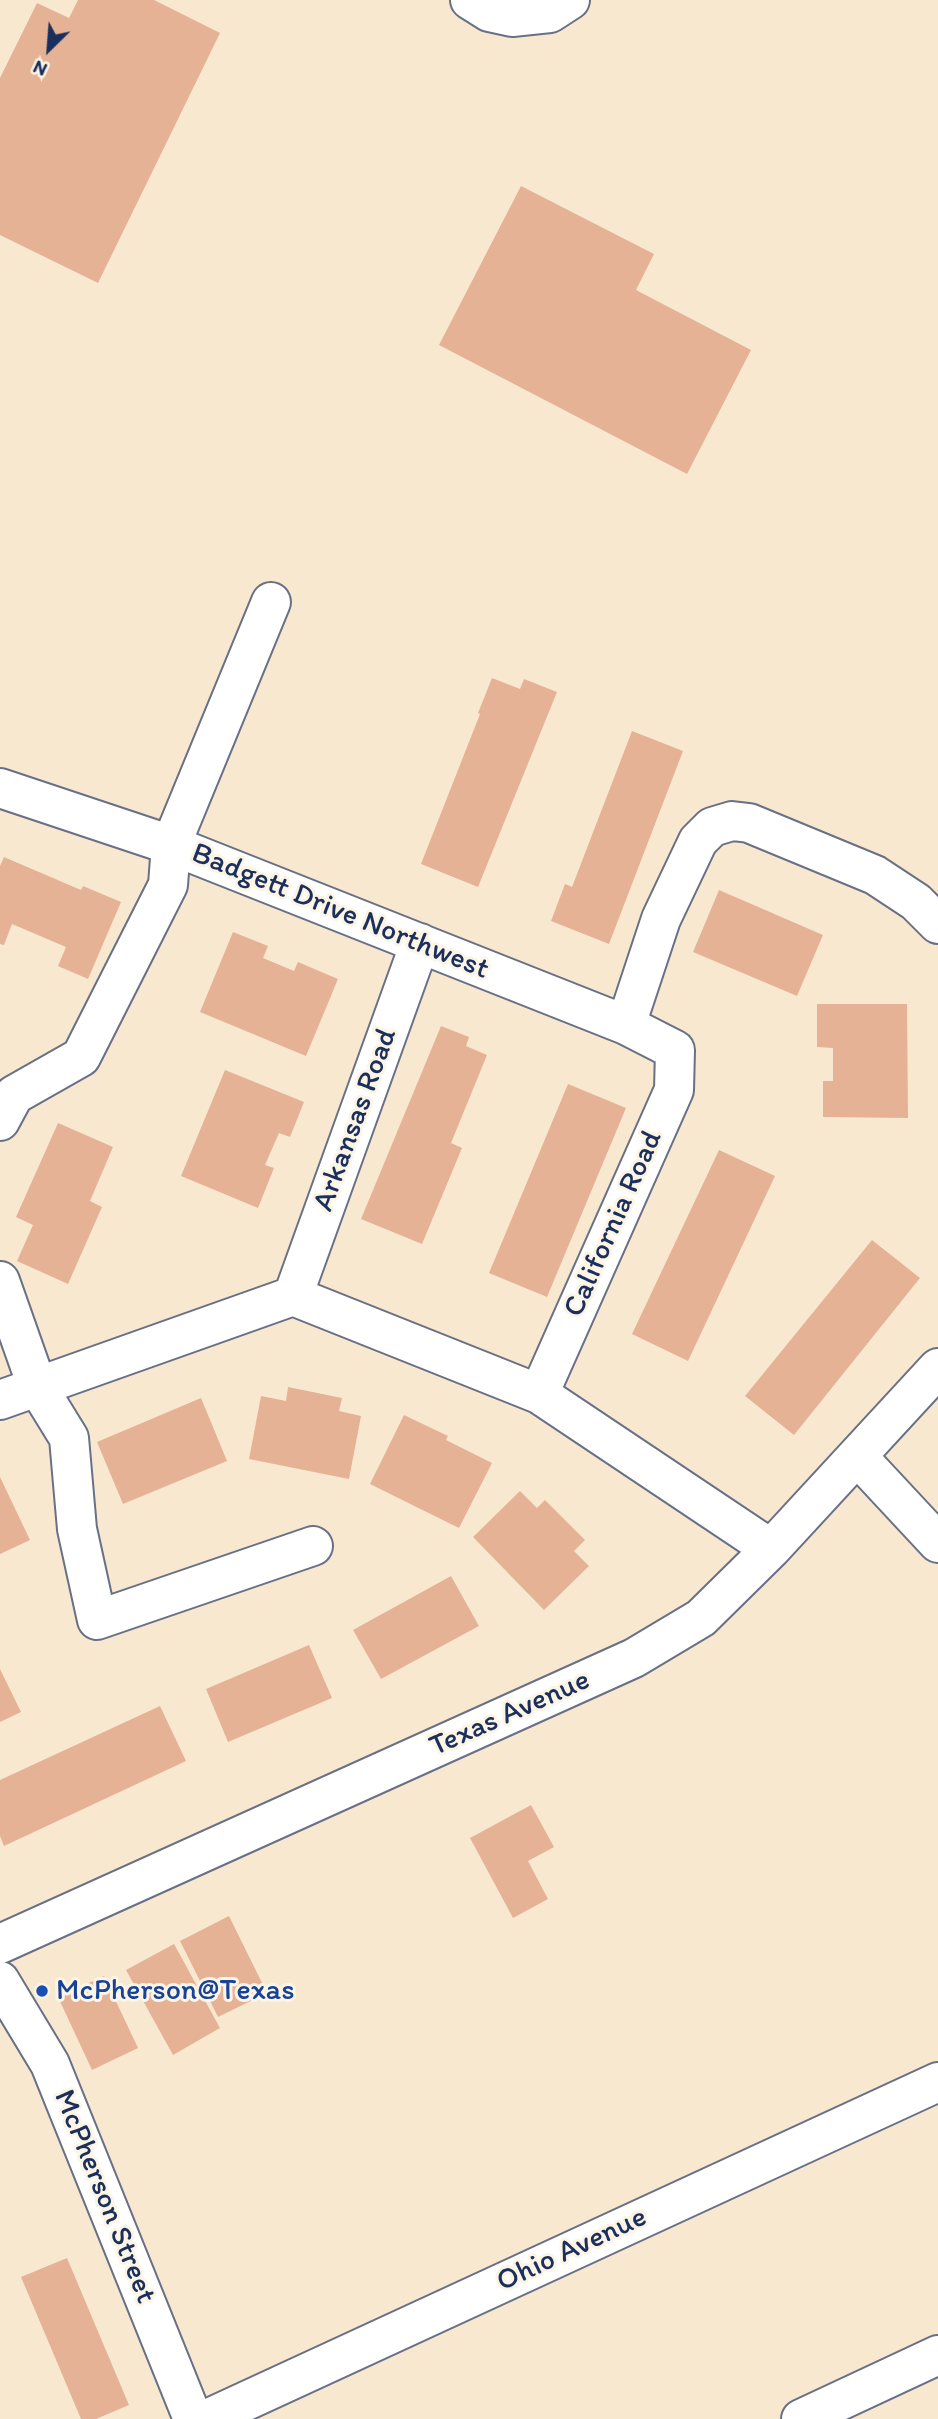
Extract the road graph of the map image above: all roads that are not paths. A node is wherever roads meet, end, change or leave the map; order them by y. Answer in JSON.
{"nodes":[{"id":1,"x":470,"y":0,"type":"edge"},
{"id":2,"x":570,"y":0,"type":"edge"},
{"id":3,"x":271,"y":602,"type":"dead end"},
{"id":4,"x":0,"y":788,"type":"edge"},
{"id":5,"x":171,"y":845,"type":"junction"},
{"id":6,"x":938,"y":925,"type":"edge"},
{"id":7,"x":420,"y":943,"type":"junction"},
{"id":8,"x":626,"y":1025,"type":"junction"},
{"id":9,"x":675,"y":1050,"type":"joint"},
{"id":10,"x":0,"y":1121,"type":"edge"},
{"id":11,"x":0,"y":1281,"type":"edge"},
{"id":12,"x":293,"y":1296,"type":"junction"},
{"id":13,"x":938,"y":1368,"type":"edge"},
{"id":14,"x":37,"y":1387,"type":"junction"},
{"id":15,"x":539,"y":1394,"type":"junction"},
{"id":16,"x":0,"y":1400,"type":"edge"},
{"id":17,"x":857,"y":1455,"type":"junction"},
{"id":18,"x":938,"y":1543,"type":"edge"},
{"id":19,"x":313,"y":1546,"type":"dead end"},
{"id":20,"x":771,"y":1549,"type":"junction"},
{"id":21,"x":0,"y":1944,"type":"edge"},
{"id":22,"x":0,"y":1981,"type":"edge"},
{"id":23,"x":938,"y":2082,"type":"edge"},
{"id":24,"x":938,"y":2356,"type":"edge"},
{"id":25,"x":193,"y":2419,"type":"edge"},
{"id":26,"x":207,"y":2419,"type":"edge"},
{"id":27,"x":801,"y":2419,"type":"edge"}],
"edges":[{"from":1,"to":2,"type":"street"},
{"from":3,"to":5,"type":"street"},
{"from":4,"to":5,"type":"street","name":"Badgett Drive Northwest"},
{"from":5,"to":7,"type":"street","name":"Badgett Drive Northwest"},
{"from":5,"to":10,"type":"street"},
{"from":6,"to":8,"type":"street"},
{"from":7,"to":8,"type":"street","name":"Badgett Drive Northwest"},
{"from":7,"to":12,"type":"street","name":"Arkansas Road"},
{"from":8,"to":9,"type":"street","name":"Badgett Drive Northwest"},
{"from":9,"to":15,"type":"street","name":"California Road"},
{"from":11,"to":14,"type":"street"},
{"from":12,"to":14,"type":"street"},
{"from":12,"to":15,"type":"street"},
{"from":13,"to":17,"type":"street","name":"Texas Avenue"},
{"from":14,"to":16,"type":"street"},
{"from":14,"to":19,"type":"street"},
{"from":15,"to":20,"type":"street"},
{"from":17,"to":18,"type":"street"},
{"from":17,"to":20,"type":"street","name":"Texas Avenue"},
{"from":20,"to":21,"type":"street","name":"Texas Avenue"},
{"from":22,"to":25,"type":"street","name":"McPherson Street"},
{"from":23,"to":26,"type":"street","name":"Ohio Avenue"},
{"from":24,"to":27,"type":"street"}]}
